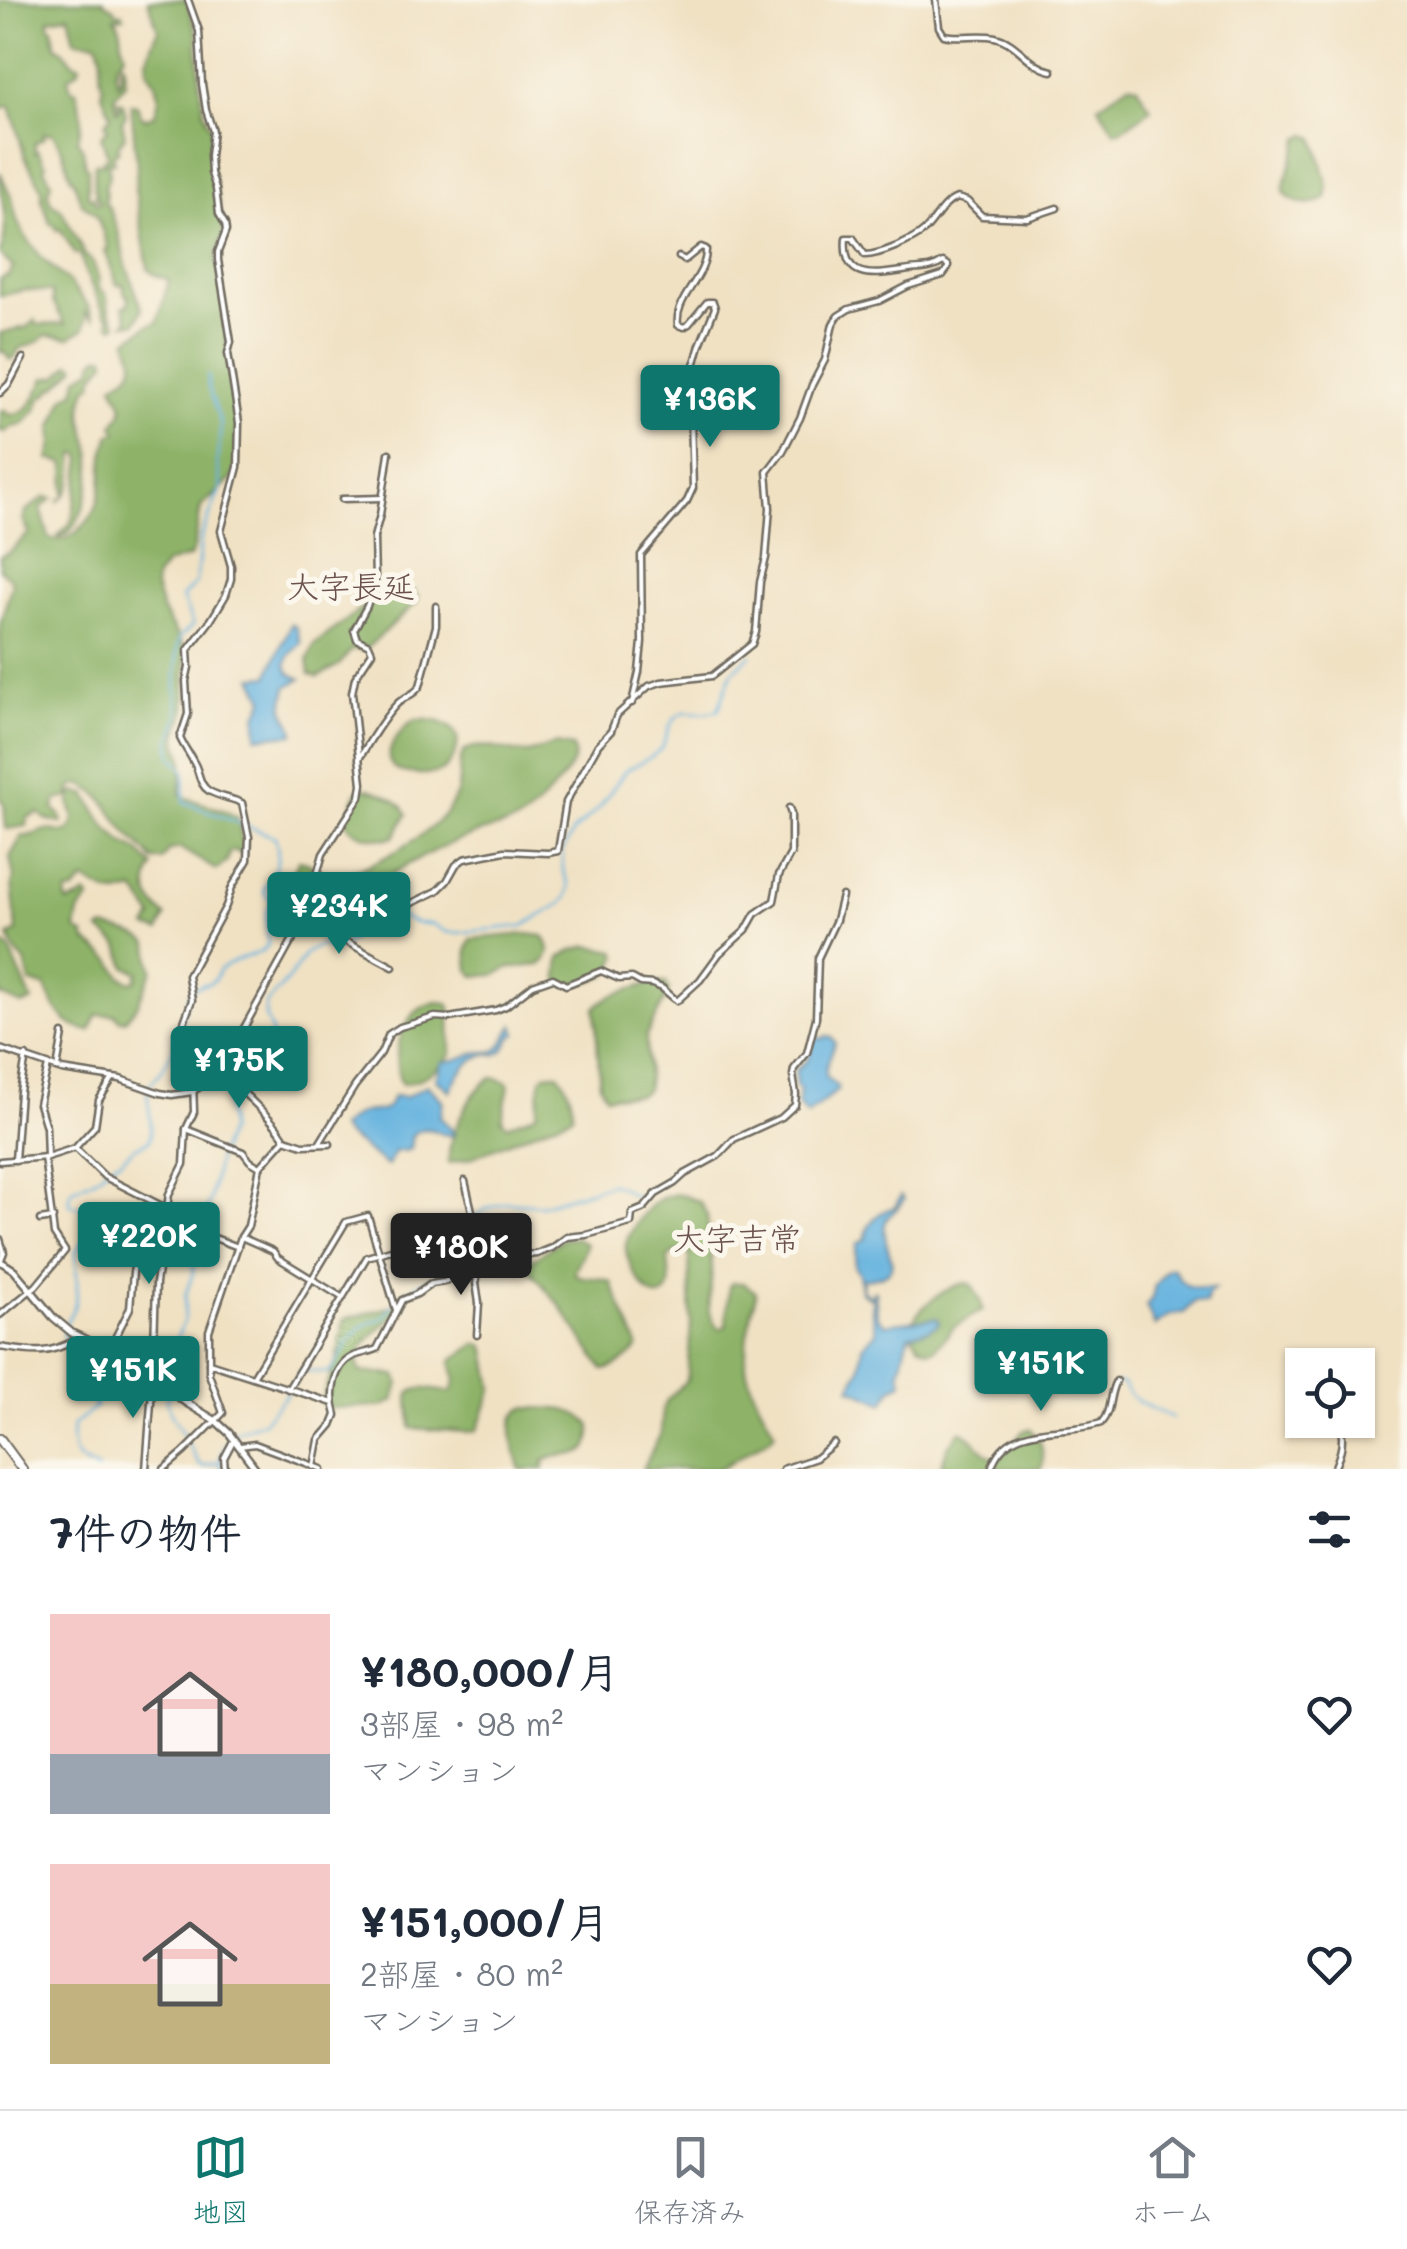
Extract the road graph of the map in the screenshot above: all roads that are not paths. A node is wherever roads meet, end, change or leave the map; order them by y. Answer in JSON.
{"nodes":[{"id":1,"x":188,"y":0,"type":"edge"},
{"id":2,"x":936,"y":0,"type":"edge"},
{"id":3,"x":1052,"y":70,"type":"dead end"},
{"id":4,"x":1057,"y":208,"type":"dead end"},
{"id":5,"x":679,"y":257,"type":"dead end"},
{"id":6,"x":23,"y":358,"type":"dead end"},
{"id":7,"x":0,"y":392,"type":"edge"},
{"id":8,"x":390,"y":453,"type":"dead end"},
{"id":9,"x":382,"y":498,"type":"junction"},
{"id":10,"x":342,"y":499,"type":"dead end"},
{"id":11,"x":436,"y":606,"type":"dead end"},
{"id":12,"x":632,"y":703,"type":"junction"},
{"id":13,"x":360,"y":760,"type":"junction"},
{"id":14,"x":789,"y":808,"type":"dead end"},
{"id":15,"x":842,"y":896,"type":"dead end"},
{"id":16,"x":304,"y":919,"type":"junction"},
{"id":17,"x":329,"y":932,"type":"junction"},
{"id":18,"x":392,"y":967,"type":"dead end"},
{"id":19,"x":64,"y":1034,"type":"dead end"},
{"id":20,"x":0,"y":1049,"type":"edge"},
{"id":21,"x":26,"y":1056,"type":"junction"},
{"id":22,"x":48,"y":1066,"type":"junction"},
{"id":23,"x":57,"y":1068,"type":"junction"},
{"id":24,"x":218,"y":1074,"type":"junction"},
{"id":25,"x":112,"y":1078,"type":"junction"},
{"id":26,"x":192,"y":1092,"type":"junction"},
{"id":27,"x":186,"y":1129,"type":"junction"},
{"id":28,"x":284,"y":1139,"type":"junction"},
{"id":29,"x":320,"y":1144,"type":"junction"},
{"id":30,"x":330,"y":1144,"type":"dead end"},
{"id":31,"x":75,"y":1148,"type":"junction"},
{"id":32,"x":46,"y":1157,"type":"junction"},
{"id":33,"x":15,"y":1160,"type":"junction"},
{"id":34,"x":0,"y":1161,"type":"edge"},
{"id":35,"x":260,"y":1167,"type":"junction"},
{"id":36,"x":464,"y":1181,"type":"dead end"},
{"id":37,"x":168,"y":1209,"type":"junction"},
{"id":38,"x":53,"y":1218,"type":"junction"},
{"id":39,"x":40,"y":1220,"type":"dead end"},
{"id":40,"x":476,"y":1226,"type":"junction"},
{"id":41,"x":241,"y":1237,"type":"junction"},
{"id":42,"x":0,"y":1239,"type":"edge"},
{"id":43,"x":238,"y":1247,"type":"junction"},
{"id":44,"x":379,"y":1253,"type":"junction"},
{"id":45,"x":0,"y":1262,"type":"edge"},
{"id":46,"x":478,"y":1265,"type":"junction"},
{"id":47,"x":312,"y":1279,"type":"junction"},
{"id":48,"x":31,"y":1290,"type":"junction"},
{"id":49,"x":343,"y":1298,"type":"junction"},
{"id":50,"x":396,"y":1310,"type":"junction"},
{"id":51,"x":0,"y":1316,"type":"edge"},
{"id":52,"x":477,"y":1335,"type":"dead end"},
{"id":53,"x":75,"y":1340,"type":"dead end"},
{"id":54,"x":0,"y":1348,"type":"edge"},
{"id":55,"x":108,"y":1350,"type":"junction"},
{"id":56,"x":208,"y":1363,"type":"junction"},
{"id":57,"x":154,"y":1376,"type":"junction"},
{"id":58,"x":252,"y":1377,"type":"junction"},
{"id":59,"x":1116,"y":1381,"type":"dead end"},
{"id":60,"x":288,"y":1389,"type":"junction"},
{"id":61,"x":333,"y":1404,"type":"junction"},
{"id":62,"x":216,"y":1421,"type":"junction"},
{"id":63,"x":232,"y":1437,"type":"junction"},
{"id":64,"x":1342,"y":1438,"type":"edge"},
{"id":65,"x":0,"y":1439,"type":"edge"},
{"id":66,"x":834,"y":1442,"type":"dead end"},
{"id":67,"x":240,"y":1446,"type":"junction"},
{"id":68,"x":314,"y":1467,"type":"edge"},
{"id":69,"x":22,"y":1469,"type":"edge"},
{"id":70,"x":146,"y":1469,"type":"edge"},
{"id":71,"x":164,"y":1469,"type":"edge"},
{"id":72,"x":225,"y":1469,"type":"edge"},
{"id":73,"x":256,"y":1469,"type":"edge"},
{"id":74,"x":322,"y":1469,"type":"edge"},
{"id":75,"x":783,"y":1469,"type":"edge"},
{"id":76,"x":991,"y":1469,"type":"edge"},
{"id":77,"x":1334,"y":1469,"type":"edge"}],
"edges":[{"from":1,"to":26,"type":"street"},
{"from":2,"to":3,"type":"street"},
{"from":4,"to":12,"type":"street"},
{"from":5,"to":12,"type":"street"},
{"from":6,"to":7,"type":"street"},
{"from":8,"to":9,"type":"street"},
{"from":9,"to":10,"type":"street"},
{"from":9,"to":13,"type":"street"},
{"from":11,"to":13,"type":"street"},
{"from":12,"to":17,"type":"street"},
{"from":13,"to":16,"type":"street"},
{"from":14,"to":29,"type":"street"},
{"from":15,"to":46,"type":"street"},
{"from":16,"to":17,"type":"street"},
{"from":16,"to":24,"type":"street"},
{"from":17,"to":18,"type":"street"},
{"from":19,"to":23,"type":"street"},
{"from":20,"to":21,"type":"street"},
{"from":21,"to":22,"type":"street"},
{"from":21,"to":33,"type":"street"},
{"from":22,"to":23,"type":"street"},
{"from":22,"to":32,"type":"street"},
{"from":23,"to":25,"type":"street"},
{"from":24,"to":26,"type":"street"},
{"from":24,"to":28,"type":"street"},
{"from":25,"to":26,"type":"street"},
{"from":25,"to":31,"type":"street"},
{"from":26,"to":27,"type":"street"},
{"from":27,"to":35,"type":"street"},
{"from":27,"to":37,"type":"street"},
{"from":28,"to":29,"type":"street"},
{"from":28,"to":35,"type":"street"},
{"from":29,"to":30,"type":"street"},
{"from":31,"to":32,"type":"street"},
{"from":31,"to":37,"type":"street"},
{"from":32,"to":33,"type":"street"},
{"from":32,"to":38,"type":"street"},
{"from":33,"to":34,"type":"street"},
{"from":35,"to":41,"type":"street"},
{"from":36,"to":40,"type":"street"},
{"from":37,"to":43,"type":"street"},
{"from":37,"to":55,"type":"street"},
{"from":37,"to":57,"type":"street"},
{"from":38,"to":39,"type":"street"},
{"from":38,"to":48,"type":"street"},
{"from":40,"to":44,"type":"street"},
{"from":40,"to":46,"type":"street"},
{"from":41,"to":43,"type":"street"},
{"from":41,"to":47,"type":"street"},
{"from":42,"to":45,"type":"street"},
{"from":43,"to":56,"type":"street"},
{"from":44,"to":47,"type":"street"},
{"from":44,"to":49,"type":"street"},
{"from":44,"to":50,"type":"street"},
{"from":45,"to":48,"type":"street"},
{"from":46,"to":50,"type":"street"},
{"from":46,"to":52,"type":"street"},
{"from":47,"to":49,"type":"street"},
{"from":47,"to":58,"type":"street"},
{"from":48,"to":51,"type":"street"},
{"from":48,"to":55,"type":"street"},
{"from":49,"to":60,"type":"street"},
{"from":50,"to":61,"type":"street"},
{"from":53,"to":54,"type":"street"},
{"from":55,"to":57,"type":"street"},
{"from":56,"to":58,"type":"street"},
{"from":56,"to":62,"type":"street"},
{"from":57,"to":62,"type":"street"},
{"from":57,"to":70,"type":"street"},
{"from":58,"to":60,"type":"street"},
{"from":59,"to":76,"type":"street"},
{"from":60,"to":61,"type":"street"},
{"from":61,"to":68,"type":"street"},
{"from":62,"to":63,"type":"street"},
{"from":62,"to":71,"type":"street"},
{"from":63,"to":67,"type":"street"},
{"from":63,"to":72,"type":"street"},
{"from":64,"to":77,"type":"street"},
{"from":65,"to":69,"type":"main road"},
{"from":66,"to":75,"type":"street"},
{"from":67,"to":68,"type":"street"},
{"from":67,"to":73,"type":"street"},
{"from":68,"to":74,"type":"street"}]}
